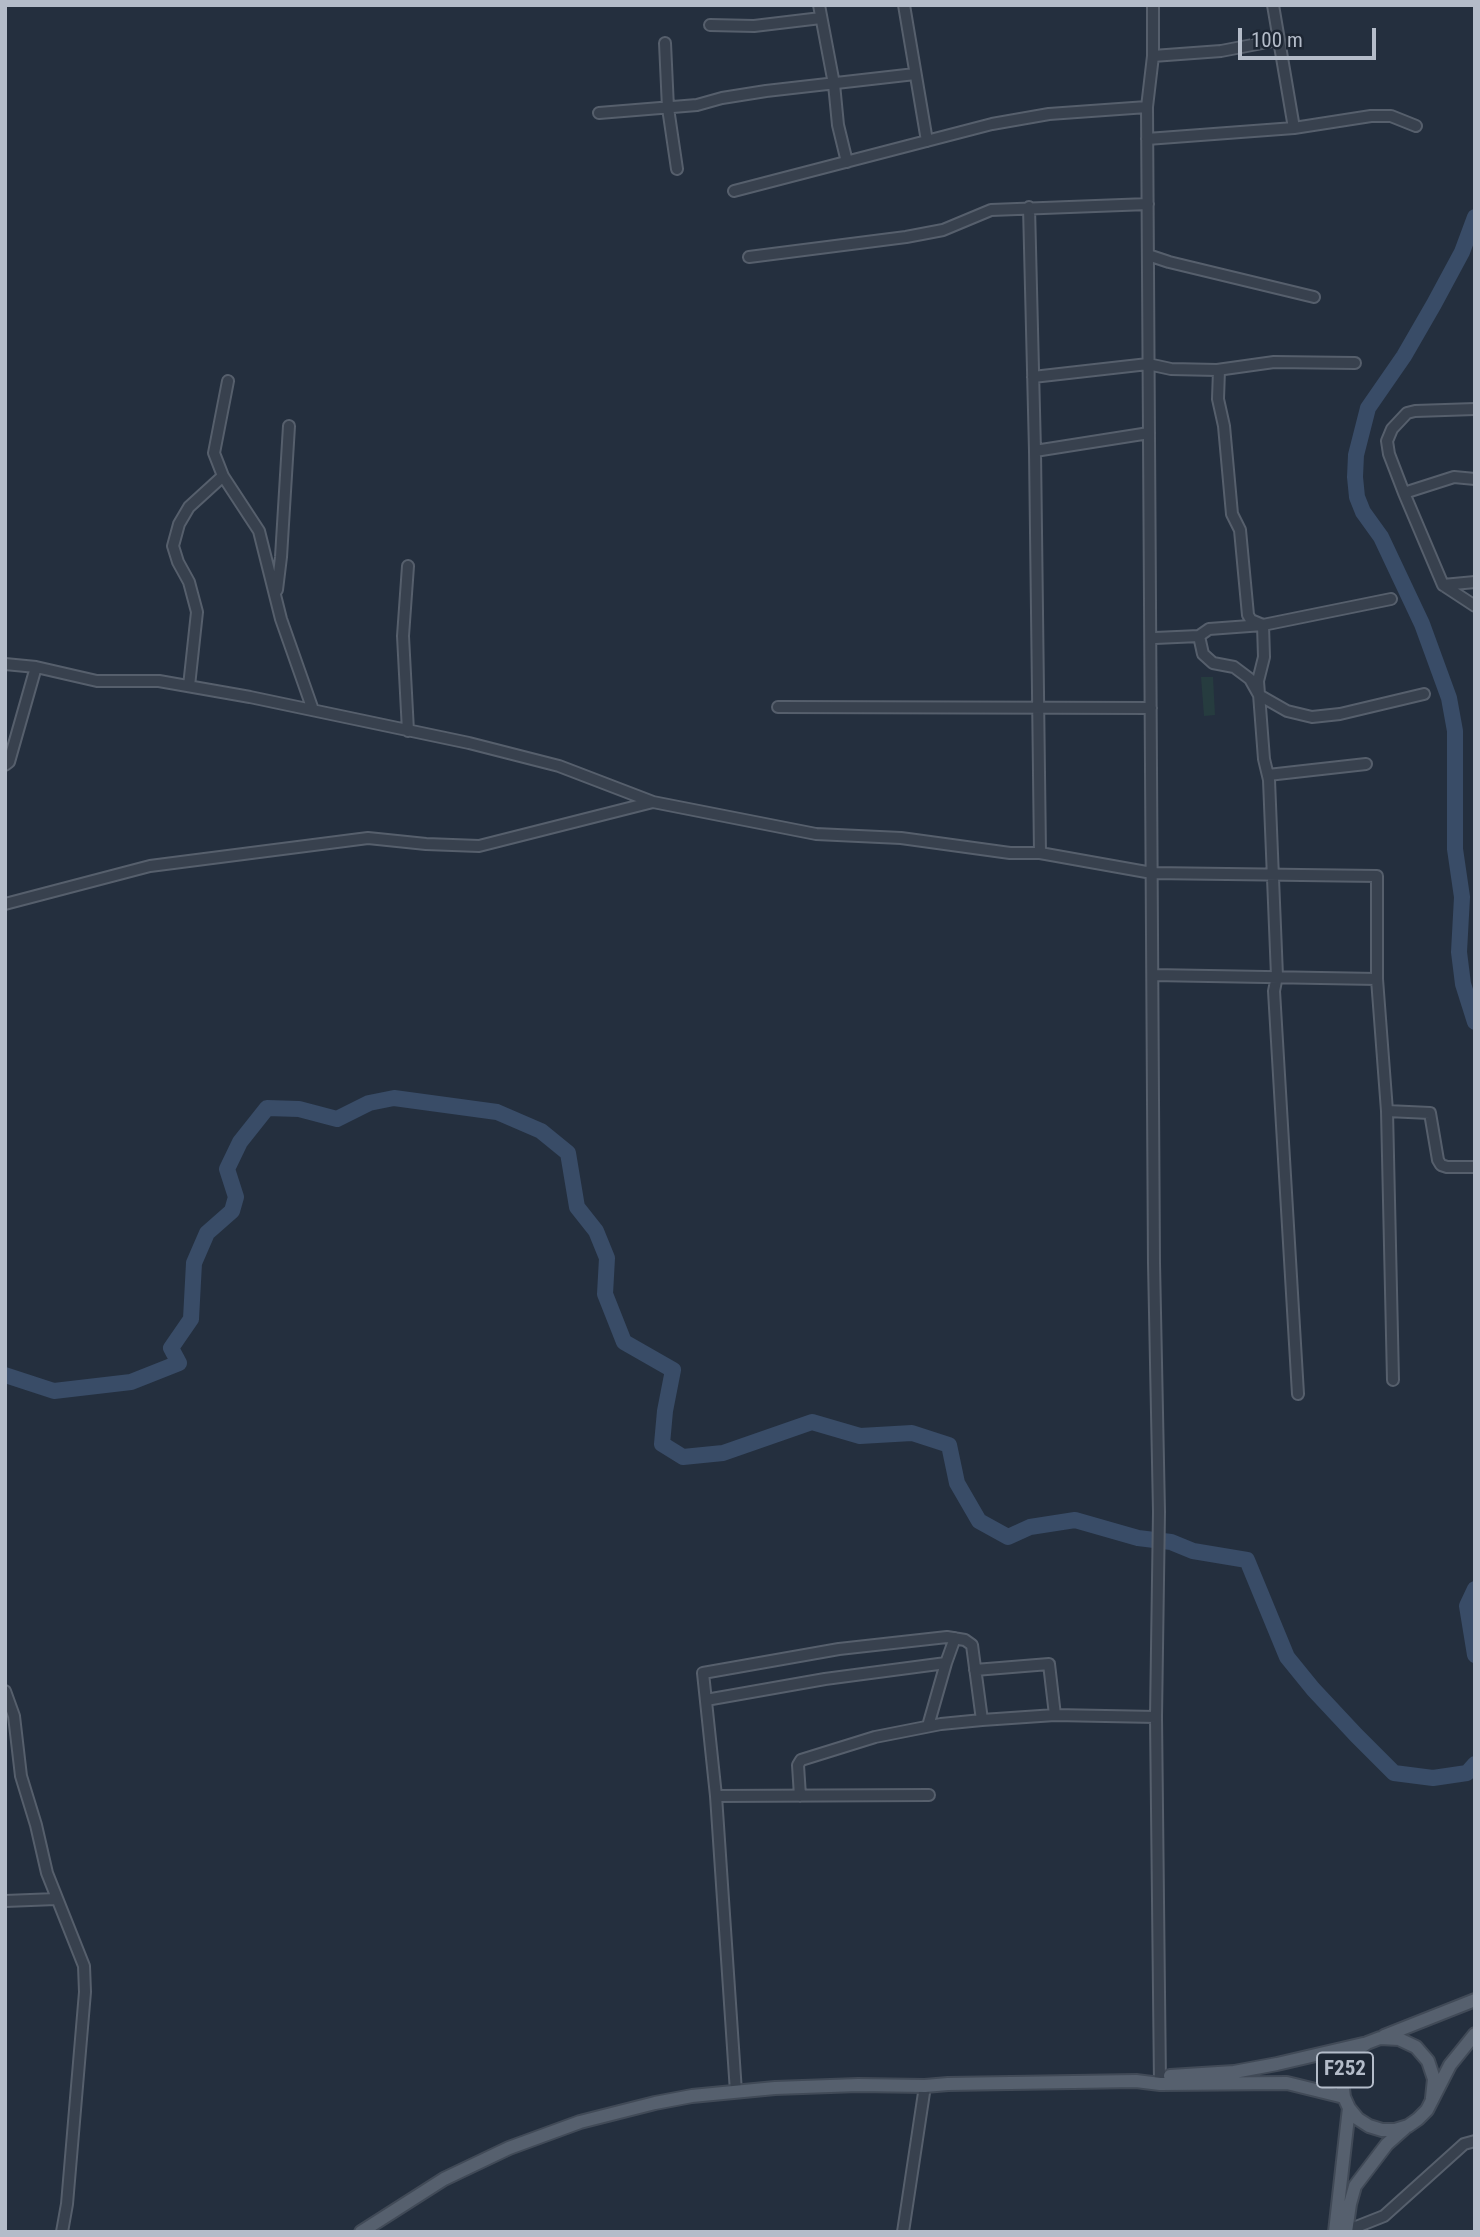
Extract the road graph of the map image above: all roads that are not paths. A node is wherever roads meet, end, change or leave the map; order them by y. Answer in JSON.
{"nodes":[{"id":1,"x":819,"y":5,"type":"edge"},
{"id":2,"x":904,"y":5,"type":"edge"},
{"id":3,"x":1153,"y":5,"type":"edge"},
{"id":4,"x":1273,"y":5,"type":"edge"},
{"id":5,"x":821,"y":18,"type":"junction"},
{"id":6,"x":710,"y":25,"type":"dead end"},
{"id":7,"x":1278,"y":40,"type":"junction"},
{"id":8,"x":665,"y":43,"type":"dead end"},
{"id":9,"x":1153,"y":56,"type":"junction"},
{"id":10,"x":915,"y":74,"type":"junction"},
{"id":11,"x":834,"y":84,"type":"junction"},
{"id":12,"x":1147,"y":107,"type":"junction"},
{"id":13,"x":668,"y":108,"type":"junction"},
{"id":14,"x":600,"y":113,"type":"dead end"},
{"id":15,"x":1416,"y":126,"type":"dead end"},
{"id":16,"x":1294,"y":128,"type":"junction"},
{"id":17,"x":1147,"y":139,"type":"junction"},
{"id":18,"x":927,"y":141,"type":"junction"},
{"id":19,"x":847,"y":162,"type":"junction"},
{"id":20,"x":677,"y":169,"type":"dead end"},
{"id":21,"x":734,"y":191,"type":"dead end"},
{"id":22,"x":1147,"y":204,"type":"junction"},
{"id":23,"x":1029,"y":207,"type":"junction"},
{"id":24,"x":1148,"y":255,"type":"junction"},
{"id":25,"x":749,"y":257,"type":"dead end"},
{"id":26,"x":1314,"y":297,"type":"dead end"},
{"id":27,"x":1355,"y":363,"type":"dead end"},
{"id":28,"x":1149,"y":364,"type":"junction"},
{"id":29,"x":1219,"y":370,"type":"junction"},
{"id":30,"x":1033,"y":377,"type":"junction"},
{"id":31,"x":228,"y":381,"type":"dead end"},
{"id":32,"x":1475,"y":409,"type":"edge"},
{"id":33,"x":289,"y":426,"type":"dead end"},
{"id":34,"x":1149,"y":433,"type":"junction"},
{"id":35,"x":1035,"y":451,"type":"junction"},
{"id":36,"x":223,"y":476,"type":"junction"},
{"id":37,"x":1475,"y":479,"type":"edge"},
{"id":38,"x":1404,"y":493,"type":"junction"},
{"id":39,"x":408,"y":565,"type":"dead end"},
{"id":40,"x":1475,"y":582,"type":"edge"},
{"id":41,"x":1443,"y":585,"type":"junction"},
{"id":42,"x":276,"y":597,"type":"junction"},
{"id":43,"x":1391,"y":599,"type":"dead end"},
{"id":44,"x":1475,"y":606,"type":"edge"},
{"id":45,"x":1263,"y":625,"type":"junction"},
{"id":46,"x":1199,"y":636,"type":"junction"},
{"id":47,"x":1155,"y":638,"type":"dead end"},
{"id":48,"x":5,"y":664,"type":"edge"},
{"id":49,"x":36,"y":667,"type":"junction"},
{"id":50,"x":190,"y":687,"type":"junction"},
{"id":51,"x":1424,"y":694,"type":"dead end"},
{"id":52,"x":1259,"y":695,"type":"junction"},
{"id":53,"x":778,"y":707,"type":"dead end"},
{"id":54,"x":1152,"y":708,"type":"junction"},
{"id":55,"x":1038,"y":709,"type":"junction"},
{"id":56,"x":313,"y":710,"type":"junction"},
{"id":57,"x":408,"y":730,"type":"junction"},
{"id":58,"x":1366,"y":764,"type":"dead end"},
{"id":59,"x":5,"y":765,"type":"edge"},
{"id":60,"x":1268,"y":775,"type":"junction"},
{"id":61,"x":653,"y":802,"type":"junction"},
{"id":62,"x":1040,"y":853,"type":"junction"},
{"id":63,"x":1152,"y":873,"type":"junction"},
{"id":64,"x":1273,"y":874,"type":"junction"},
{"id":65,"x":5,"y":904,"type":"edge"},
{"id":66,"x":1153,"y":975,"type":"junction"},
{"id":67,"x":1277,"y":976,"type":"junction"},
{"id":68,"x":1377,"y":979,"type":"junction"},
{"id":69,"x":1387,"y":1111,"type":"junction"},
{"id":70,"x":1475,"y":1167,"type":"edge"},
{"id":71,"x":1393,"y":1380,"type":"dead end"},
{"id":72,"x":1298,"y":1394,"type":"dead end"},
{"id":73,"x":956,"y":1638,"type":"junction"},
{"id":74,"x":946,"y":1663,"type":"junction"},
{"id":75,"x":975,"y":1670,"type":"junction"},
{"id":76,"x":5,"y":1691,"type":"edge"},
{"id":77,"x":706,"y":1700,"type":"junction"},
{"id":78,"x":1055,"y":1715,"type":"junction"},
{"id":79,"x":1156,"y":1717,"type":"junction"},
{"id":80,"x":982,"y":1720,"type":"junction"},
{"id":81,"x":928,"y":1726,"type":"junction"},
{"id":82,"x":929,"y":1795,"type":"dead end"},
{"id":83,"x":716,"y":1796,"type":"junction"},
{"id":84,"x":800,"y":1796,"type":"junction"},
{"id":85,"x":56,"y":1899,"type":"junction"},
{"id":86,"x":5,"y":1901,"type":"edge"},
{"id":87,"x":1475,"y":2000,"type":"edge"},
{"id":88,"x":1475,"y":2034,"type":"edge"},
{"id":89,"x":1373,"y":2040,"type":"junction"},
{"id":90,"x":1160,"y":2080,"type":"junction"},
{"id":91,"x":925,"y":2086,"type":"junction"},
{"id":92,"x":736,"y":2092,"type":"junction"},
{"id":93,"x":1432,"y":2098,"type":"junction"},
{"id":94,"x":1347,"y":2103,"type":"junction"},
{"id":95,"x":1408,"y":2126,"type":"junction"},
{"id":96,"x":1475,"y":2133,"type":"edge"},
{"id":97,"x":1469,"y":2143,"type":"edge"},
{"id":98,"x":1340,"y":2231,"type":"edge"},
{"id":99,"x":62,"y":2232,"type":"edge"},
{"id":100,"x":361,"y":2232,"type":"edge"},
{"id":101,"x":903,"y":2232,"type":"edge"}],
"edges":[{"from":1,"to":5,"type":"street"},
{"from":2,"to":10,"type":"street"},
{"from":3,"to":9,"type":"street"},
{"from":4,"to":7,"type":"street"},
{"from":5,"to":6,"type":"street"},
{"from":5,"to":11,"type":"street"},
{"from":7,"to":9,"type":"street"},
{"from":7,"to":16,"type":"street"},
{"from":8,"to":13,"type":"street"},
{"from":9,"to":12,"type":"street"},
{"from":10,"to":11,"type":"street"},
{"from":10,"to":18,"type":"street"},
{"from":11,"to":13,"type":"street"},
{"from":11,"to":19,"type":"street"},
{"from":12,"to":17,"type":"street"},
{"from":12,"to":18,"type":"street"},
{"from":13,"to":14,"type":"street"},
{"from":13,"to":20,"type":"street"},
{"from":15,"to":16,"type":"street"},
{"from":16,"to":17,"type":"street"},
{"from":17,"to":22,"type":"street"},
{"from":18,"to":19,"type":"street"},
{"from":19,"to":21,"type":"street"},
{"from":22,"to":23,"type":"street"},
{"from":22,"to":24,"type":"street"},
{"from":23,"to":25,"type":"street"},
{"from":23,"to":30,"type":"street"},
{"from":24,"to":26,"type":"street"},
{"from":24,"to":28,"type":"street"},
{"from":27,"to":29,"type":"street"},
{"from":28,"to":29,"type":"street"},
{"from":28,"to":30,"type":"street"},
{"from":28,"to":34,"type":"street"},
{"from":29,"to":45,"type":"street"},
{"from":30,"to":35,"type":"street"},
{"from":31,"to":36,"type":"street"},
{"from":32,"to":38,"type":"street"},
{"from":33,"to":42,"type":"street"},
{"from":34,"to":35,"type":"street"},
{"from":34,"to":54,"type":"street"},
{"from":35,"to":55,"type":"street"},
{"from":36,"to":42,"type":"street"},
{"from":36,"to":50,"type":"street"},
{"from":37,"to":38,"type":"street"},
{"from":38,"to":41,"type":"street"},
{"from":39,"to":57,"type":"street"},
{"from":40,"to":41,"type":"street"},
{"from":41,"to":44,"type":"street"},
{"from":42,"to":56,"type":"street"},
{"from":43,"to":45,"type":"street"},
{"from":45,"to":46,"type":"street"},
{"from":45,"to":52,"type":"street"},
{"from":46,"to":47,"type":"street"},
{"from":46,"to":52,"type":"street"},
{"from":48,"to":49,"type":"street"},
{"from":49,"to":50,"type":"street"},
{"from":49,"to":59,"type":"street"},
{"from":50,"to":56,"type":"street"},
{"from":51,"to":52,"type":"street"},
{"from":52,"to":60,"type":"street"},
{"from":53,"to":55,"type":"street"},
{"from":54,"to":55,"type":"street"},
{"from":54,"to":63,"type":"street"},
{"from":55,"to":62,"type":"street"},
{"from":56,"to":57,"type":"street"},
{"from":57,"to":61,"type":"street"},
{"from":58,"to":60,"type":"street"},
{"from":60,"to":64,"type":"street"},
{"from":61,"to":62,"type":"street"},
{"from":61,"to":65,"type":"street"},
{"from":62,"to":63,"type":"street"},
{"from":63,"to":64,"type":"street"},
{"from":63,"to":66,"type":"street"},
{"from":64,"to":67,"type":"street"},
{"from":64,"to":68,"type":"street"},
{"from":66,"to":67,"type":"street"},
{"from":66,"to":79,"type":"street"},
{"from":67,"to":68,"type":"street"},
{"from":67,"to":72,"type":"street"},
{"from":68,"to":69,"type":"street"},
{"from":69,"to":70,"type":"street"},
{"from":69,"to":71,"type":"street"},
{"from":73,"to":74,"type":"street"},
{"from":73,"to":75,"type":"street"},
{"from":73,"to":77,"type":"street"},
{"from":74,"to":77,"type":"street"},
{"from":74,"to":81,"type":"street"},
{"from":75,"to":78,"type":"street"},
{"from":75,"to":80,"type":"street"},
{"from":76,"to":85,"type":"street"},
{"from":77,"to":83,"type":"street"},
{"from":78,"to":79,"type":"street"},
{"from":78,"to":80,"type":"street"},
{"from":79,"to":90,"type":"street"},
{"from":80,"to":81,"type":"street"},
{"from":81,"to":84,"type":"street"},
{"from":82,"to":84,"type":"street"},
{"from":83,"to":84,"type":"street"},
{"from":83,"to":92,"type":"street"},
{"from":85,"to":86,"type":"street"},
{"from":85,"to":99,"type":"street"},
{"from":87,"to":89,"type":"main road","number":"F252"},
{"from":88,"to":93,"type":"main road"},
{"from":89,"to":90,"type":"main road"},
{"from":89,"to":93,"type":"main road","number":"F252"},
{"from":89,"to":94,"type":"main road","number":"F252"},
{"from":90,"to":91,"type":"main road"},
{"from":90,"to":94,"type":"main road"},
{"from":91,"to":92,"type":"main road"},
{"from":91,"to":101,"type":"street"},
{"from":92,"to":100,"type":"main road"},
{"from":93,"to":95,"type":"main road"},
{"from":94,"to":95,"type":"main road","number":"F252"},
{"from":94,"to":98,"type":"main road","number":"F252"},
{"from":95,"to":98,"type":"main road"},
{"from":96,"to":97,"type":"street"},
{"from":97,"to":98,"type":"street"}]}
